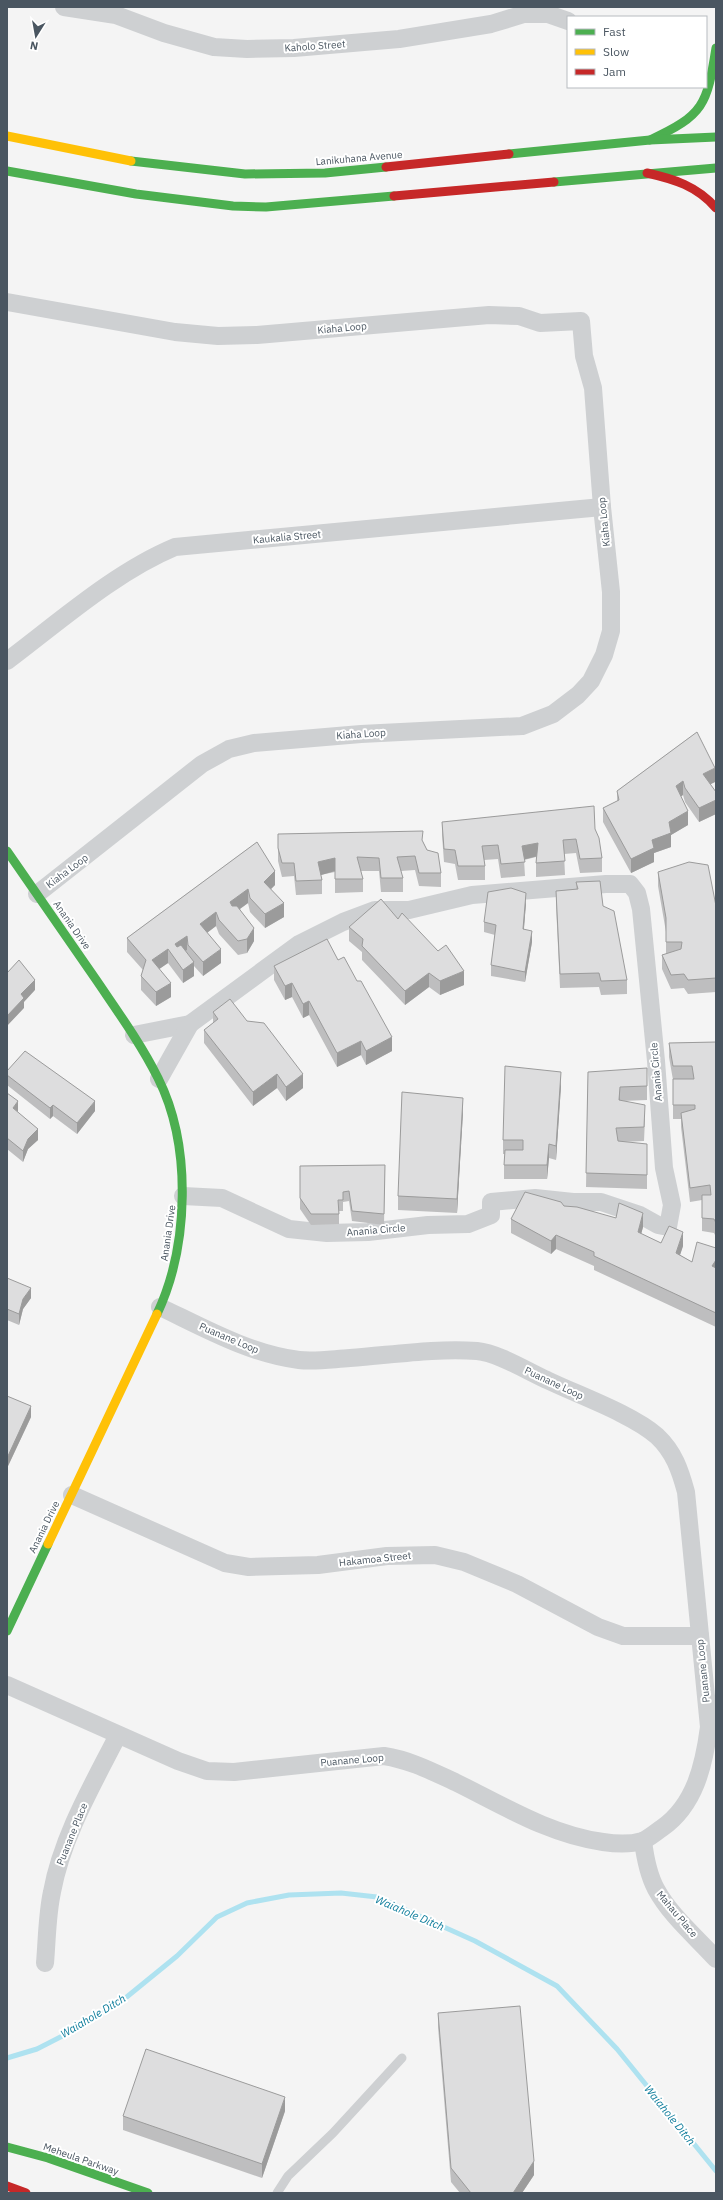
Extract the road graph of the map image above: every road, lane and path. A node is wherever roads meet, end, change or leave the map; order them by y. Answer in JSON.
{"nodes":[{"id":1,"x":64,"y":7,"type":"edge"},
{"id":2,"x":566,"y":7,"type":"edge"},
{"id":3,"x":570,"y":16,"type":"edge"},
{"id":4,"x":567,"y":21,"type":"edge"},
{"id":5,"x":716,"y":48,"type":"edge"},
{"id":6,"x":7,"y":136,"type":"edge"},
{"id":7,"x":716,"y":137,"type":"edge"},
{"id":8,"x":650,"y":140,"type":"junction"},
{"id":9,"x":716,"y":168,"type":"edge"},
{"id":10,"x":7,"y":171,"type":"edge"},
{"id":11,"x":647,"y":173,"type":"junction"},
{"id":12,"x":716,"y":208,"type":"edge"},
{"id":13,"x":7,"y":302,"type":"edge"},
{"id":14,"x":602,"y":507,"type":"junction"},
{"id":15,"x":7,"y":661,"type":"edge"},
{"id":16,"x":7,"y":851,"type":"edge"},
{"id":17,"x":37,"y":894,"type":"junction"},
{"id":18,"x":190,"y":1024,"type":"junction"},
{"id":19,"x":134,"y":1035,"type":"junction"},
{"id":20,"x":159,"y":1079,"type":"junction"},
{"id":21,"x":183,"y":1196,"type":"junction"},
{"id":22,"x":160,"y":1307,"type":"junction"},
{"id":23,"x":72,"y":1495,"type":"junction"},
{"id":24,"x":7,"y":1631,"type":"edge"},
{"id":25,"x":700,"y":1636,"type":"junction"},
{"id":26,"x":7,"y":1685,"type":"edge"},
{"id":27,"x":118,"y":1735,"type":"junction"},
{"id":28,"x":643,"y":1841,"type":"junction"},
{"id":29,"x":716,"y":1959,"type":"edge"},
{"id":30,"x":45,"y":1963,"type":"dead end"},
{"id":31,"x":402,"y":2058,"type":"dead end"},
{"id":32,"x":7,"y":2147,"type":"edge"},
{"id":33,"x":7,"y":2186,"type":"edge"},
{"id":34,"x":26,"y":2193,"type":"edge"},
{"id":35,"x":148,"y":2193,"type":"edge"},
{"id":36,"x":277,"y":2193,"type":"edge"}],
"edges":[{"from":1,"to":4,"type":"street","name":"Kaholo Street"},
{"from":2,"to":3,"type":"street"},
{"from":5,"to":8,"type":"main road"},
{"from":6,"to":8,"type":"main road","name":"Lanikuhana Avenue"},
{"from":7,"to":8,"type":"main road","name":"Lanikuhana Avenue"},
{"from":9,"to":11,"type":"main road"},
{"from":10,"to":11,"type":"main road"},
{"from":11,"to":12,"type":"main road"},
{"from":13,"to":14,"type":"street","name":"Kiaha Loop"},
{"from":14,"to":15,"type":"street","name":"Kaukalia Street"},
{"from":14,"to":17,"type":"street","name":"Kiaha Loop"},
{"from":16,"to":17,"type":"main road","name":"Anania Drive"},
{"from":17,"to":19,"type":"main road","name":"Anania Drive"},
{"from":18,"to":19,"type":"street","name":"Anania Circle"},
{"from":18,"to":20,"type":"street","name":"Anania Circle"},
{"from":18,"to":21,"type":"street","name":"Anania Circle"},
{"from":19,"to":20,"type":"main road","name":"Anania Drive"},
{"from":20,"to":21,"type":"main road","name":"Anania Drive"},
{"from":21,"to":22,"type":"main road","name":"Anania Drive"},
{"from":22,"to":23,"type":"main road","name":"Anania Drive"},
{"from":22,"to":25,"type":"street","name":"Puanane Loop"},
{"from":23,"to":24,"type":"main road","name":"Anania Drive"},
{"from":23,"to":25,"type":"street","name":"Hakamoa Street"},
{"from":25,"to":28,"type":"street","name":"Puanane Loop"},
{"from":26,"to":27,"type":"street","name":"Puanane Loop"},
{"from":27,"to":28,"type":"street","name":"Puanane Loop"},
{"from":27,"to":30,"type":"street","name":"Puanane Place"},
{"from":28,"to":29,"type":"street","name":"Mahau Place"},
{"from":31,"to":36,"type":"lane"},
{"from":32,"to":35,"type":"main road","name":"Meheula Parkway"},
{"from":33,"to":34,"type":"main road"}]}
